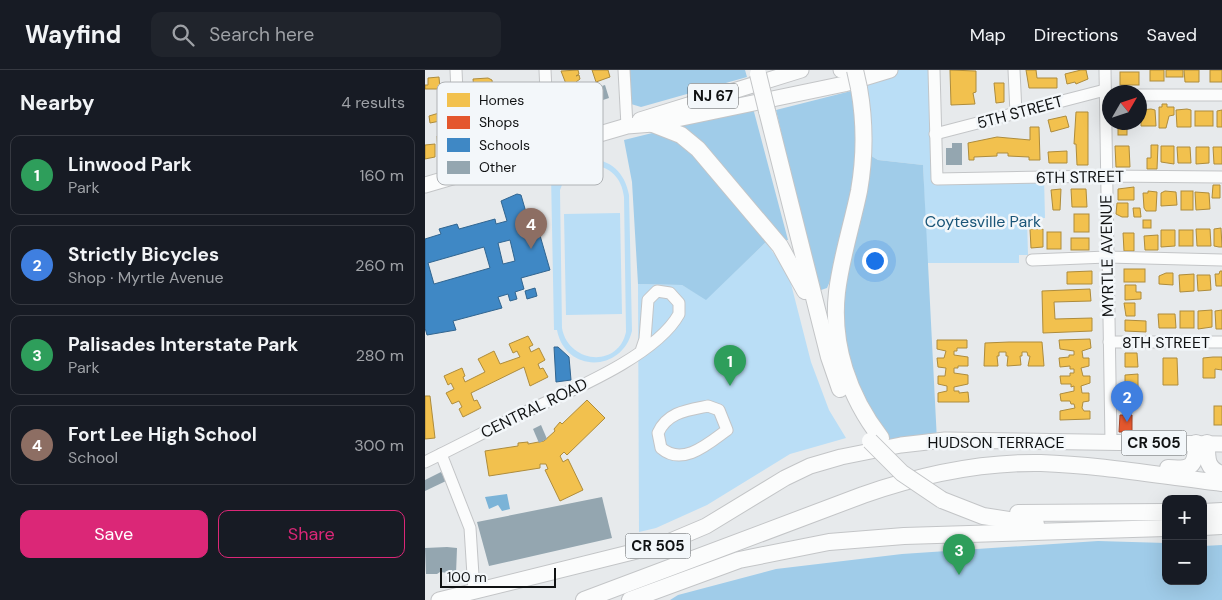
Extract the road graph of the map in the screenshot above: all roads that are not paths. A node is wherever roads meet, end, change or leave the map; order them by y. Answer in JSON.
{"nodes":[{"id":1,"x":623,"y":70,"type":"edge"},
{"id":2,"x":801,"y":70,"type":"edge"},
{"id":3,"x":852,"y":70,"type":"edge"},
{"id":4,"x":891,"y":70,"type":"edge"},
{"id":5,"x":934,"y":70,"type":"edge"},
{"id":6,"x":1014,"y":70,"type":"edge"},
{"id":7,"x":1105,"y":70,"type":"edge"},
{"id":8,"x":758,"y":72,"type":"edge"},
{"id":9,"x":1106,"y":85,"type":"edge"},
{"id":10,"x":1102,"y":94,"type":"edge"},
{"id":11,"x":1147,"y":95,"type":"edge"},
{"id":12,"x":1222,"y":95,"type":"edge"},
{"id":13,"x":1016,"y":113,"type":"junction"},
{"id":14,"x":653,"y":124,"type":"junction"},
{"id":15,"x":627,"y":126,"type":"junction"},
{"id":16,"x":1106,"y":130,"type":"edge"},
{"id":17,"x":603,"y":133,"type":"edge"},
{"id":18,"x":935,"y":134,"type":"junction"},
{"id":19,"x":1105,"y":176,"type":"junction"},
{"id":20,"x":1222,"y":177,"type":"edge"},
{"id":21,"x":1107,"y":257,"type":"junction"},
{"id":22,"x":1033,"y":260,"type":"dead end"},
{"id":23,"x":1222,"y":260,"type":"edge"},
{"id":24,"x":821,"y":327,"type":"junction"},
{"id":25,"x":1109,"y":342,"type":"junction"},
{"id":26,"x":1222,"y":342,"type":"edge"},
{"id":27,"x":641,"y":351,"type":"junction"},
{"id":28,"x":714,"y":407,"type":"joint"},
{"id":29,"x":876,"y":440,"type":"junction"},
{"id":30,"x":1111,"y":442,"type":"junction"},
{"id":31,"x":1209,"y":443,"type":"edge"},
{"id":32,"x":441,"y":454,"type":"junction"},
{"id":33,"x":425,"y":462,"type":"edge"},
{"id":34,"x":1112,"y":470,"type":"junction"},
{"id":35,"x":1222,"y":474,"type":"edge"},
{"id":36,"x":1222,"y":483,"type":"edge"},
{"id":37,"x":944,"y":496,"type":"junction"},
{"id":38,"x":1222,"y":511,"type":"edge"},
{"id":39,"x":1162,"y":512,"type":"edge"},
{"id":40,"x":1207,"y":512,"type":"edge"},
{"id":41,"x":1222,"y":526,"type":"edge"},
{"id":42,"x":1162,"y":527,"type":"edge"},
{"id":43,"x":1162,"y":527,"type":"edge"},
{"id":44,"x":1207,"y":527,"type":"edge"},
{"id":45,"x":473,"y":591,"type":"junction"},
{"id":46,"x":439,"y":600,"type":"edge"},
{"id":47,"x":584,"y":600,"type":"edge"},
{"id":48,"x":630,"y":600,"type":"edge"}],
"edges":[{"from":1,"to":15,"type":"street"},
{"from":2,"to":15,"type":"main road","number":"NJ 67"},
{"from":3,"to":29,"type":"highway","bridge":true},
{"from":4,"to":14,"type":"main road","number":"NJ 67"},
{"from":5,"to":18,"type":"street"},
{"from":6,"to":13,"type":"street"},
{"from":7,"to":9,"type":"street","name":"MYRTLE AVENUE"},
{"from":8,"to":24,"type":"highway","bridge":true},
{"from":10,"to":13,"type":"street","name":"5TH STREET"},
{"from":11,"to":12,"type":"street"},
{"from":13,"to":18,"type":"street","name":"5TH STREET"},
{"from":14,"to":15,"type":"main road","number":"NJ 67"},
{"from":14,"to":24,"type":"highway"},
{"from":15,"to":17,"type":"main road","number":"NJ 67"},
{"from":16,"to":19,"type":"street","name":"MYRTLE AVENUE"},
{"from":18,"to":19,"type":"street","name":"6TH STREET"},
{"from":19,"to":20,"type":"street","name":"6TH STREET"},
{"from":19,"to":21,"type":"street","name":"MYRTLE AVENUE"},
{"from":21,"to":22,"type":"street"},
{"from":21,"to":23,"type":"street"},
{"from":21,"to":25,"type":"street","name":"MYRTLE AVENUE"},
{"from":24,"to":29,"type":"highway"},
{"from":25,"to":26,"type":"street","name":"8TH STREET"},
{"from":25,"to":30,"type":"street","name":"MYRTLE AVENUE"},
{"from":27,"to":27,"type":"street","name":"CENTRAL ROAD"},
{"from":27,"to":32,"type":"street","name":"CENTRAL ROAD"},
{"from":28,"to":28,"type":"street"},
{"from":29,"to":37,"type":"highway"},
{"from":30,"to":31,"type":"main road","name":"HUDSON TERRACE","number":"CR 505"},
{"from":30,"to":45,"type":"main road","name":"HUDSON TERRACE","number":"CR 505"},
{"from":31,"to":34,"type":"highway"},
{"from":31,"to":35,"type":"highway"},
{"from":32,"to":33,"type":"street","name":"CENTRAL ROAD"},
{"from":32,"to":45,"type":"street"},
{"from":34,"to":36,"type":"highway"},
{"from":34,"to":47,"type":"highway"},
{"from":37,"to":39,"type":"highway"},
{"from":37,"to":42,"type":"highway"},
{"from":38,"to":40,"type":"highway"},
{"from":41,"to":44,"type":"highway"},
{"from":43,"to":48,"type":"highway"},
{"from":45,"to":46,"type":"main road","name":"HUDSON TERRACE","number":"CR 505"}]}
